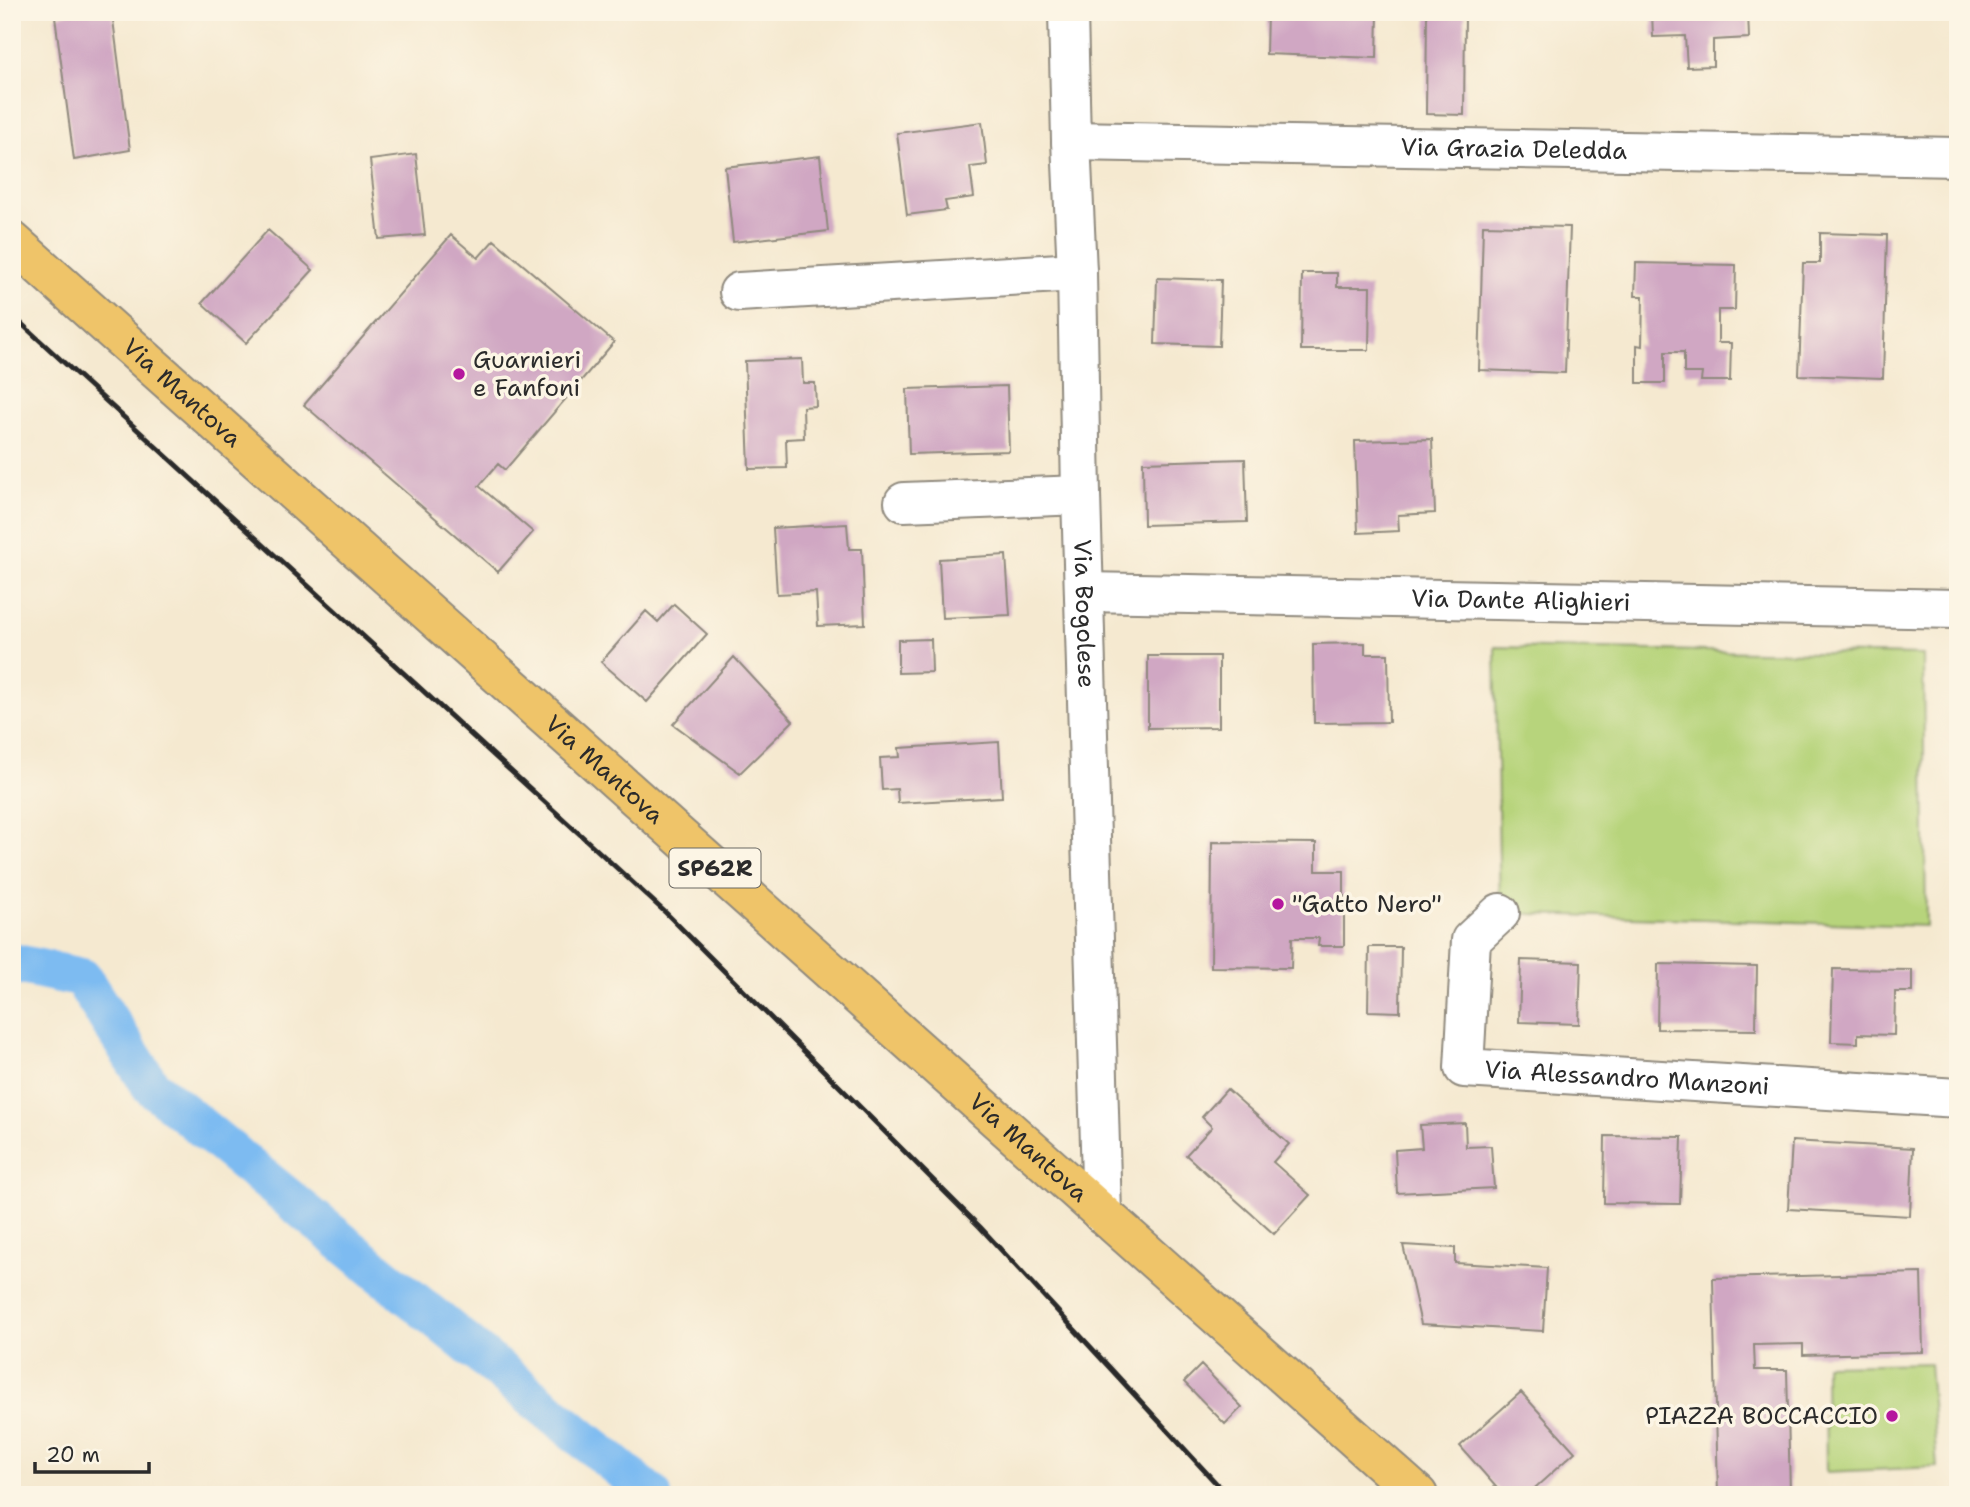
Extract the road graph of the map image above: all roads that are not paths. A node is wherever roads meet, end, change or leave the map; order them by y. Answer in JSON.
{"nodes":[{"id":1,"x":1068,"y":12,"type":"edge"},
{"id":2,"x":1071,"y":141,"type":"junction"},
{"id":3,"x":1958,"y":157,"type":"edge"},
{"id":4,"x":12,"y":241,"type":"edge"},
{"id":5,"x":1077,"y":272,"type":"junction"},
{"id":6,"x":739,"y":292,"type":"dead end"},
{"id":7,"x":1081,"y":495,"type":"junction"},
{"id":8,"x":905,"y":502,"type":"dead end"},
{"id":9,"x":1085,"y":592,"type":"junction"},
{"id":10,"x":1958,"y":609,"type":"edge"},
{"id":11,"x":1500,"y":913,"type":"dead end"},
{"id":12,"x":1958,"y":1098,"type":"edge"},
{"id":13,"x":1102,"y":1213,"type":"junction"},
{"id":14,"x":1418,"y":1495,"type":"edge"}],
"edges":[{"from":1,"to":2,"type":"street","name":"Via Bogolese"},
{"from":2,"to":3,"type":"street","name":"Via Grazia Deledda"},
{"from":2,"to":5,"type":"street","name":"Via Bogolese"},
{"from":4,"to":13,"type":"main road","name":"Via Mantova","number":"SP62R"},
{"from":5,"to":6,"type":"street"},
{"from":5,"to":7,"type":"street","name":"Via Bogolese"},
{"from":7,"to":8,"type":"street"},
{"from":7,"to":9,"type":"street","name":"Via Bogolese"},
{"from":9,"to":10,"type":"street","name":"Via Dante Alighieri"},
{"from":9,"to":13,"type":"street","name":"Via Bogolese"},
{"from":11,"to":12,"type":"street","name":"Via Alessandro Manzoni"},
{"from":13,"to":14,"type":"main road","name":"Via Mantova","number":"SP62R"}]}
